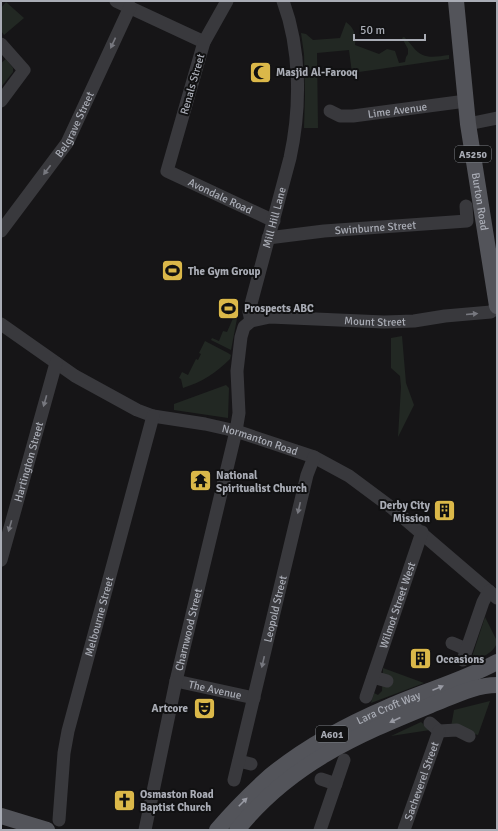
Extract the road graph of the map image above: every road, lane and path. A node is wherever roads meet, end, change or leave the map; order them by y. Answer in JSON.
{"nodes":[{"id":1,"x":116,"y":1,"type":"edge"},
{"id":2,"x":227,"y":1,"type":"edge"},
{"id":3,"x":283,"y":1,"type":"edge"},
{"id":4,"x":456,"y":1,"type":"edge"},
{"id":5,"x":130,"y":7,"type":"junction"},
{"id":6,"x":204,"y":42,"type":"junction"},
{"id":7,"x":1,"y":44,"type":"edge"},
{"id":8,"x":1,"y":101,"type":"edge"},
{"id":9,"x":466,"y":101,"type":"junction"},
{"id":10,"x":330,"y":111,"type":"dead end"},
{"id":11,"x":497,"y":118,"type":"edge"},
{"id":12,"x":468,"y":124,"type":"junction"},
{"id":13,"x":167,"y":171,"type":"joint"},
{"id":14,"x":466,"y":206,"type":"dead end"},
{"id":15,"x":274,"y":220,"type":"junction"},
{"id":16,"x":1,"y":231,"type":"edge"},
{"id":17,"x":268,"y":238,"type":"junction"},
{"id":18,"x":492,"y":247,"type":"edge"},
{"id":19,"x":497,"y":306,"type":"edge"},
{"id":20,"x":251,"y":321,"type":"junction"},
{"id":21,"x":1,"y":324,"type":"edge"},
{"id":22,"x":56,"y":363,"type":"junction"},
{"id":23,"x":153,"y":416,"type":"junction"},
{"id":24,"x":236,"y":431,"type":"junction"},
{"id":25,"x":314,"y":457,"type":"junction"},
{"id":26,"x":422,"y":532,"type":"junction"},
{"id":27,"x":1,"y":560,"type":"edge"},
{"id":28,"x":493,"y":595,"type":"edge"},
{"id":29,"x":452,"y":643,"type":"dead end"},
{"id":30,"x":497,"y":662,"type":"edge"},
{"id":31,"x":373,"y":677,"type":"junction"},
{"id":32,"x":176,"y":681,"type":"junction"},
{"id":33,"x":387,"y":681,"type":"dead end"},
{"id":34,"x":497,"y":685,"type":"edge"},
{"id":35,"x":366,"y":697,"type":"dead end"},
{"id":36,"x":254,"y":698,"type":"junction"},
{"id":37,"x":469,"y":736,"type":"dead end"},
{"id":38,"x":344,"y":760,"type":"dead end"},
{"id":39,"x":234,"y":780,"type":"dead end"},
{"id":40,"x":321,"y":780,"type":"dead end"},
{"id":41,"x":336,"y":784,"type":"junction"},
{"id":42,"x":1,"y":816,"type":"edge"},
{"id":43,"x":53,"y":825,"type":"edge"},
{"id":44,"x":144,"y":830,"type":"edge"},
{"id":45,"x":217,"y":830,"type":"edge"},
{"id":46,"x":237,"y":830,"type":"edge"},
{"id":47,"x":320,"y":830,"type":"edge"},
{"id":48,"x":404,"y":830,"type":"edge"}],
"edges":[{"from":1,"to":5,"type":"street"},
{"from":2,"to":6,"type":"street","name":"Renals Street"},
{"from":3,"to":15,"type":"street","name":"Mill Hill Lane"},
{"from":4,"to":9,"type":"main road","name":"Burton Road","number":"A5250"},
{"from":5,"to":6,"type":"street"},
{"from":5,"to":16,"type":"street","name":"Belgrave Street","one_way":true},
{"from":6,"to":13,"type":"street","name":"Renals Street"},
{"from":7,"to":8,"type":"street"},
{"from":9,"to":10,"type":"street","name":"Lime Avenue"},
{"from":9,"to":12,"type":"main road","name":"Burton Road","number":"A5250"},
{"from":11,"to":12,"type":"street"},
{"from":12,"to":18,"type":"main road","name":"Burton Road","number":"A5250"},
{"from":13,"to":15,"type":"street","name":"Avondale Road"},
{"from":14,"to":17,"type":"street","name":"Swinburne Street"},
{"from":15,"to":17,"type":"street","name":"Mill Hill Lane"},
{"from":17,"to":20,"type":"street","name":"Mill Hill Lane"},
{"from":18,"to":19,"type":"main road","name":"Burton Road","number":"A5250"},
{"from":20,"to":19,"type":"street","name":"Mount Street","one_way":true},
{"from":20,"to":24,"type":"street","name":"Mill Hill Lane"},
{"from":21,"to":22,"type":"street","name":"Normanton Road"},
{"from":22,"to":23,"type":"street","name":"Normanton Road"},
{"from":22,"to":27,"type":"street","name":"Hartington Street","one_way":true},
{"from":23,"to":24,"type":"street","name":"Normanton Road"},
{"from":23,"to":43,"type":"street","name":"Melbourne Street"},
{"from":24,"to":25,"type":"street","name":"Normanton Road"},
{"from":24,"to":32,"type":"street","name":"Charnwood Street"},
{"from":25,"to":26,"type":"street","name":"Normanton Road"},
{"from":25,"to":36,"type":"street","name":"Leopold Street","one_way":true},
{"from":26,"to":28,"type":"street","name":"Normanton Road"},
{"from":26,"to":31,"type":"street","name":"Wilmot Street West"},
{"from":28,"to":29,"type":"street"},
{"from":45,"to":30,"type":"main road","name":"Lara Croft Way","number":"A601","one_way":true},
{"from":31,"to":33,"type":"street"},
{"from":31,"to":35,"type":"street","name":"Wilmot Street West"},
{"from":32,"to":36,"type":"street","name":"The Avenue"},
{"from":32,"to":44,"type":"street","name":"Charnwood Street"},
{"from":34,"to":46,"type":"main road","name":"Lara Croft Way","number":"A601","one_way":true},
{"from":36,"to":39,"type":"street","name":"Leopold Street"},
{"from":37,"to":48,"type":"street","name":"Sacheverel Street"},
{"from":38,"to":41,"type":"street"},
{"from":40,"to":41,"type":"street"},
{"from":41,"to":47,"type":"street"},
{"from":42,"to":43,"type":"main road"}]}
